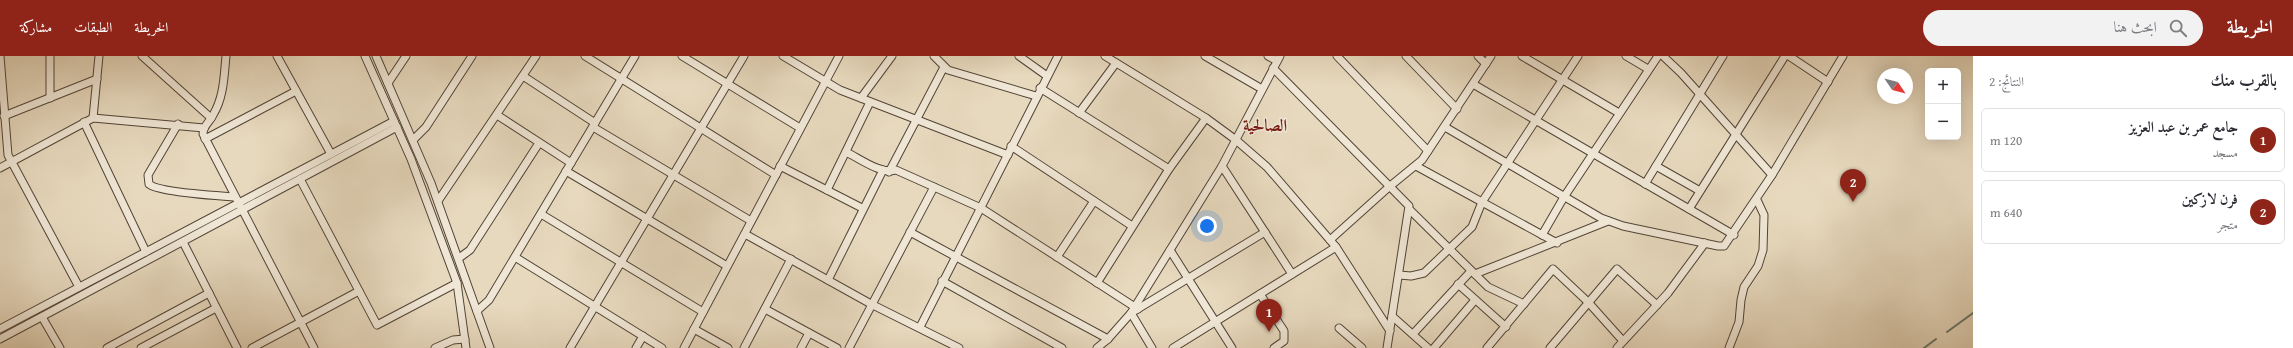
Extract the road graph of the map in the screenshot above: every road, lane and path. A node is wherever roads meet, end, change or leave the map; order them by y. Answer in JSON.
{"nodes":[{"id":1,"x":0,"y":56,"type":"edge"},
{"id":2,"x":50,"y":56,"type":"edge"},
{"id":3,"x":99,"y":56,"type":"edge"},
{"id":4,"x":142,"y":56,"type":"edge"},
{"id":5,"x":365,"y":56,"type":"edge"},
{"id":6,"x":376,"y":56,"type":"edge"},
{"id":7,"x":406,"y":56,"type":"edge"},
{"id":8,"x":472,"y":56,"type":"edge"},
{"id":9,"x":536,"y":56,"type":"edge"},
{"id":10,"x":585,"y":56,"type":"edge"},
{"id":11,"x":636,"y":56,"type":"edge"},
{"id":12,"x":682,"y":56,"type":"edge"},
{"id":13,"x":744,"y":56,"type":"edge"},
{"id":14,"x":783,"y":56,"type":"edge"},
{"id":15,"x":839,"y":56,"type":"edge"},
{"id":16,"x":892,"y":56,"type":"edge"},
{"id":17,"x":934,"y":56,"type":"edge"},
{"id":18,"x":1019,"y":56,"type":"edge"},
{"id":19,"x":1058,"y":56,"type":"edge"},
{"id":20,"x":1205,"y":56,"type":"edge"},
{"id":21,"x":1268,"y":56,"type":"edge"},
{"id":22,"x":1337,"y":56,"type":"edge"},
{"id":23,"x":1406,"y":56,"type":"edge"},
{"id":24,"x":1478,"y":56,"type":"edge"},
{"id":25,"x":1492,"y":56,"type":"edge"},
{"id":26,"x":1522,"y":56,"type":"edge"},
{"id":27,"x":1578,"y":56,"type":"edge"},
{"id":28,"x":1626,"y":56,"type":"edge"},
{"id":29,"x":1658,"y":56,"type":"edge"},
{"id":30,"x":1663,"y":56,"type":"edge"},
{"id":31,"x":1723,"y":56,"type":"edge"},
{"id":32,"x":1785,"y":56,"type":"edge"},
{"id":33,"x":1789,"y":56,"type":"edge"},
{"id":34,"x":1843,"y":56,"type":"edge"},
{"id":35,"x":225,"y":57,"type":"edge"},
{"id":36,"x":280,"y":57,"type":"edge"},
{"id":37,"x":1107,"y":57,"type":"edge"},
{"id":38,"x":1277,"y":62,"type":"edge"},
{"id":39,"x":1116,"y":63,"type":"junction"},
{"id":40,"x":1486,"y":64,"type":"junction"},
{"id":41,"x":944,"y":67,"type":"junction"},
{"id":42,"x":1648,"y":69,"type":"junction"},
{"id":43,"x":523,"y":76,"type":"junction"},
{"id":44,"x":1047,"y":76,"type":"junction"},
{"id":45,"x":97,"y":79,"type":"junction"},
{"id":46,"x":621,"y":80,"type":"junction"},
{"id":47,"x":1562,"y":80,"type":"junction"},
{"id":48,"x":825,"y":81,"type":"junction"},
{"id":49,"x":1828,"y":82,"type":"junction"},
{"id":50,"x":388,"y":83,"type":"junction"},
{"id":51,"x":728,"y":84,"type":"junction"},
{"id":52,"x":1473,"y":84,"type":"junction"},
{"id":53,"x":1040,"y":88,"type":"junction"},
{"id":54,"x":1262,"y":90,"type":"junction"},
{"id":55,"x":296,"y":91,"type":"junction"},
{"id":56,"x":1700,"y":93,"type":"junction"},
{"id":57,"x":1036,"y":96,"type":"junction"},
{"id":58,"x":50,"y":98,"type":"junction"},
{"id":59,"x":861,"y":98,"type":"junction"},
{"id":60,"x":870,"y":102,"type":"junction"},
{"id":61,"x":1457,"y":109,"type":"junction"},
{"id":62,"x":1079,"y":113,"type":"junction"},
{"id":63,"x":1619,"y":113,"type":"junction"},
{"id":64,"x":497,"y":115,"type":"junction"},
{"id":65,"x":4,"y":116,"type":"junction"},
{"id":66,"x":93,"y":118,"type":"junction"},
{"id":67,"x":211,"y":118,"type":"junction"},
{"id":68,"x":1206,"y":118,"type":"junction"},
{"id":69,"x":917,"y":119,"type":"junction"},
{"id":70,"x":1537,"y":121,"type":"junction"},
{"id":71,"x":84,"y":122,"type":"junction"},
{"id":72,"x":178,"y":124,"type":"junction"},
{"id":73,"x":396,"y":124,"type":"junction"},
{"id":74,"x":594,"y":125,"type":"junction"},
{"id":75,"x":1445,"y":127,"type":"junction"},
{"id":76,"x":204,"y":128,"type":"junction"},
{"id":77,"x":701,"y":128,"type":"junction"},
{"id":78,"x":800,"y":128,"type":"junction"},
{"id":79,"x":1737,"y":133,"type":"junction"},
{"id":80,"x":205,"y":139,"type":"junction"},
{"id":81,"x":413,"y":140,"type":"junction"},
{"id":82,"x":1236,"y":140,"type":"junction"},
{"id":83,"x":540,"y":143,"type":"junction"},
{"id":84,"x":1011,"y":146,"type":"junction"},
{"id":85,"x":846,"y":152,"type":"junction"},
{"id":86,"x":1428,"y":152,"type":"junction"},
{"id":87,"x":1592,"y":153,"type":"junction"},
{"id":88,"x":331,"y":154,"type":"junction"},
{"id":89,"x":1008,"y":155,"type":"junction"},
{"id":90,"x":11,"y":162,"type":"junction"},
{"id":91,"x":571,"y":163,"type":"junction"},
{"id":92,"x":1508,"y":163,"type":"junction"},
{"id":93,"x":780,"y":166,"type":"junction"},
{"id":94,"x":1222,"y":166,"type":"junction"},
{"id":95,"x":1416,"y":166,"type":"junction"},
{"id":96,"x":1656,"y":166,"type":"junction"},
{"id":97,"x":0,"y":168,"type":"edge"},
{"id":98,"x":1170,"y":169,"type":"junction"},
{"id":99,"x":566,"y":171,"type":"junction"},
{"id":100,"x":886,"y":171,"type":"junction"},
{"id":101,"x":674,"y":174,"type":"junction"},
{"id":102,"x":776,"y":175,"type":"junction"},
{"id":103,"x":1772,"y":175,"type":"junction"},
{"id":104,"x":300,"y":179,"type":"junction"},
{"id":105,"x":1645,"y":184,"type":"junction"},
{"id":106,"x":934,"y":187,"type":"junction"},
{"id":107,"x":1389,"y":187,"type":"junction"},
{"id":108,"x":827,"y":190,"type":"junction"},
{"id":109,"x":1700,"y":191,"type":"junction"},
{"id":110,"x":1564,"y":197,"type":"junction"},
{"id":111,"x":236,"y":200,"type":"junction"},
{"id":112,"x":1756,"y":200,"type":"junction"},
{"id":113,"x":438,"y":201,"type":"junction"},
{"id":114,"x":1094,"y":202,"type":"junction"},
{"id":115,"x":1482,"y":202,"type":"junction"},
{"id":116,"x":862,"y":208,"type":"junction"},
{"id":117,"x":981,"y":208,"type":"junction"},
{"id":118,"x":1689,"y":209,"type":"junction"},
{"id":119,"x":242,"y":210,"type":"junction"},
{"id":120,"x":1410,"y":210,"type":"junction"},
{"id":121,"x":541,"y":214,"type":"junction"},
{"id":122,"x":647,"y":219,"type":"junction"},
{"id":123,"x":751,"y":221,"type":"junction"},
{"id":124,"x":1608,"y":221,"type":"junction"},
{"id":125,"x":1132,"y":226,"type":"junction"},
{"id":126,"x":910,"y":232,"type":"junction"},
{"id":127,"x":1265,"y":232,"type":"junction"},
{"id":128,"x":744,"y":234,"type":"junction"},
{"id":129,"x":1542,"y":235,"type":"junction"},
{"id":130,"x":1734,"y":235,"type":"junction"},
{"id":131,"x":1330,"y":240,"type":"junction"},
{"id":132,"x":183,"y":242,"type":"junction"},
{"id":133,"x":1557,"y":243,"type":"junction"},
{"id":134,"x":1705,"y":243,"type":"junction"},
{"id":135,"x":1336,"y":247,"type":"junction"},
{"id":136,"x":1449,"y":248,"type":"junction"},
{"id":137,"x":1170,"y":250,"type":"junction"},
{"id":138,"x":146,"y":252,"type":"junction"},
{"id":139,"x":954,"y":256,"type":"junction"},
{"id":140,"x":514,"y":257,"type":"junction"},
{"id":141,"x":1057,"y":257,"type":"junction"},
{"id":142,"x":459,"y":258,"type":"junction"},
{"id":143,"x":791,"y":259,"type":"junction"},
{"id":144,"x":621,"y":263,"type":"junction"},
{"id":145,"x":727,"y":266,"type":"junction"},
{"id":146,"x":1473,"y":272,"type":"junction"},
{"id":147,"x":1292,"y":274,"type":"junction"},
{"id":148,"x":1399,"y":275,"type":"junction"},
{"id":149,"x":1187,"y":278,"type":"junction"},
{"id":150,"x":828,"y":280,"type":"junction"},
{"id":151,"x":942,"y":281,"type":"junction"},
{"id":152,"x":457,"y":283,"type":"junction"},
{"id":153,"x":1097,"y":283,"type":"junction"},
{"id":154,"x":1458,"y":284,"type":"junction"},
{"id":155,"x":79,"y":287,"type":"junction"},
{"id":156,"x":359,"y":291,"type":"junction"},
{"id":157,"x":209,"y":293,"type":"junction"},
{"id":158,"x":1260,"y":294,"type":"junction"},
{"id":159,"x":1476,"y":300,"type":"junction"},
{"id":160,"x":1588,"y":302,"type":"junction"},
{"id":161,"x":871,"y":304,"type":"junction"},
{"id":162,"x":1524,"y":304,"type":"junction"},
{"id":163,"x":1658,"y":305,"type":"junction"},
{"id":164,"x":595,"y":307,"type":"junction"},
{"id":165,"x":216,"y":308,"type":"junction"},
{"id":166,"x":765,"y":309,"type":"junction"},
{"id":167,"x":1135,"y":310,"type":"junction"},
{"id":168,"x":477,"y":311,"type":"junction"},
{"id":169,"x":703,"y":312,"type":"junction"},
{"id":170,"x":1392,"y":316,"type":"junction"},
{"id":171,"x":42,"y":317,"type":"junction"},
{"id":172,"x":301,"y":322,"type":"junction"},
{"id":173,"x":1215,"y":322,"type":"junction"},
{"id":174,"x":920,"y":326,"type":"junction"},
{"id":175,"x":1506,"y":326,"type":"junction"},
{"id":176,"x":0,"y":328,"type":"edge"},
{"id":177,"x":1339,"y":328,"type":"dead end"},
{"id":178,"x":694,"y":329,"type":"junction"},
{"id":179,"x":1390,"y":330,"type":"junction"},
{"id":180,"x":809,"y":333,"type":"junction"},
{"id":181,"x":1413,"y":334,"type":"junction"},
{"id":182,"x":643,"y":336,"type":"junction"},
{"id":183,"x":0,"y":339,"type":"edge"},
{"id":184,"x":465,"y":339,"type":"junction"},
{"id":185,"x":1108,"y":339,"type":"junction"},
{"id":186,"x":1623,"y":341,"type":"junction"},
{"id":187,"x":1282,"y":346,"type":"edge"},
{"id":188,"x":1489,"y":347,"type":"edge"},
{"id":189,"x":60,"y":348,"type":"edge"},
{"id":190,"x":107,"y":348,"type":"edge"},
{"id":191,"x":141,"y":348,"type":"edge"},
{"id":192,"x":237,"y":348,"type":"edge"},
{"id":193,"x":252,"y":348,"type":"edge"},
{"id":194,"x":314,"y":348,"type":"edge"},
{"id":195,"x":435,"y":348,"type":"edge"},
{"id":196,"x":466,"y":348,"type":"edge"},
{"id":197,"x":490,"y":348,"type":"edge"},
{"id":198,"x":570,"y":348,"type":"edge"},
{"id":199,"x":636,"y":348,"type":"edge"},
{"id":200,"x":662,"y":348,"type":"edge"},
{"id":201,"x":684,"y":348,"type":"edge"},
{"id":202,"x":728,"y":348,"type":"edge"},
{"id":203,"x":744,"y":348,"type":"edge"},
{"id":204,"x":801,"y":348,"type":"edge"},
{"id":205,"x":838,"y":348,"type":"edge"},
{"id":206,"x":849,"y":348,"type":"edge"},
{"id":207,"x":959,"y":348,"type":"edge"},
{"id":208,"x":1062,"y":348,"type":"edge"},
{"id":209,"x":1097,"y":348,"type":"edge"},
{"id":210,"x":1152,"y":348,"type":"edge"},
{"id":211,"x":1173,"y":348,"type":"edge"},
{"id":212,"x":1232,"y":348,"type":"edge"},
{"id":213,"x":1274,"y":348,"type":"edge"},
{"id":214,"x":1362,"y":348,"type":"edge"},
{"id":215,"x":1387,"y":348,"type":"edge"},
{"id":216,"x":1428,"y":348,"type":"edge"},
{"id":217,"x":1434,"y":348,"type":"edge"},
{"id":218,"x":1550,"y":348,"type":"edge"},
{"id":219,"x":1617,"y":348,"type":"edge"},
{"id":220,"x":1729,"y":348,"type":"edge"}],
"edges":[{"from":1,"to":65,"type":"street"},
{"from":2,"to":58,"type":"street"},
{"from":3,"to":45,"type":"street"},
{"from":4,"to":67,"type":"street"},
{"from":5,"to":73,"type":"street"},
{"from":6,"to":50,"type":"street"},
{"from":7,"to":50,"type":"street"},
{"from":8,"to":81,"type":"street"},
{"from":9,"to":43,"type":"street"},
{"from":10,"to":46,"type":"street"},
{"from":11,"to":46,"type":"street"},
{"from":12,"to":51,"type":"street"},
{"from":13,"to":51,"type":"street"},
{"from":14,"to":48,"type":"street"},
{"from":15,"to":48,"type":"street"},
{"from":16,"to":59,"type":"street"},
{"from":17,"to":41,"type":"street"},
{"from":18,"to":44,"type":"street"},
{"from":19,"to":44,"type":"street"},
{"from":20,"to":54,"type":"street"},
{"from":21,"to":38,"type":"street"},
{"from":22,"to":86,"type":"street"},
{"from":23,"to":61,"type":"street"},
{"from":24,"to":40,"type":"street"},
{"from":25,"to":40,"type":"street"},
{"from":26,"to":47,"type":"street"},
{"from":27,"to":47,"type":"street"},
{"from":28,"to":42,"type":"street"},
{"from":29,"to":42,"type":"street"},
{"from":30,"to":56,"type":"street"},
{"from":31,"to":56,"type":"street"},
{"from":32,"to":79,"type":"street"},
{"from":33,"to":49,"type":"street"},
{"from":34,"to":49,"type":"street"},
{"from":35,"to":67,"type":"street"},
{"from":36,"to":55,"type":"street"},
{"from":37,"to":39,"type":"street"},
{"from":38,"to":54,"type":"street"},
{"from":38,"to":107,"type":"street"},
{"from":39,"to":62,"type":"street"},
{"from":39,"to":68,"type":"street"},
{"from":40,"to":52,"type":"street"},
{"from":41,"to":57,"type":"street"},
{"from":41,"to":69,"type":"street"},
{"from":42,"to":63,"type":"street"},
{"from":43,"to":64,"type":"street"},
{"from":43,"to":74,"type":"street"},
{"from":44,"to":53,"type":"street"},
{"from":45,"to":58,"type":"street"},
{"from":45,"to":66,"type":"street"},
{"from":46,"to":74,"type":"street"},
{"from":46,"to":77,"type":"street"},
{"from":47,"to":63,"type":"street"},
{"from":47,"to":70,"type":"street"},
{"from":48,"to":59,"type":"street"},
{"from":48,"to":78,"type":"street"},
{"from":49,"to":103,"type":"street"},
{"from":50,"to":81,"type":"street"},
{"from":51,"to":77,"type":"street"},
{"from":51,"to":78,"type":"street"},
{"from":52,"to":61,"type":"street"},
{"from":52,"to":70,"type":"street"},
{"from":53,"to":57,"type":"street"},
{"from":53,"to":62,"type":"street"},
{"from":54,"to":82,"type":"street"},
{"from":55,"to":80,"type":"street"},
{"from":55,"to":88,"type":"street"},
{"from":56,"to":79,"type":"street"},
{"from":56,"to":96,"type":"street"},
{"from":57,"to":84,"type":"street"},
{"from":58,"to":65,"type":"street"},
{"from":59,"to":60,"type":"street"},
{"from":60,"to":69,"type":"street"},
{"from":60,"to":85,"type":"street"},
{"from":61,"to":75,"type":"street"},
{"from":62,"to":98,"type":"street"},
{"from":63,"to":87,"type":"street"},
{"from":64,"to":83,"type":"street"},
{"from":64,"to":113,"type":"street"},
{"from":65,"to":90,"type":"street"},
{"from":66,"to":71,"type":"street"},
{"from":66,"to":72,"type":"street"},
{"from":67,"to":76,"type":"street"},
{"from":68,"to":82,"type":"street"},
{"from":68,"to":98,"type":"street"},
{"from":69,"to":89,"type":"street"},
{"from":69,"to":100,"type":"street"},
{"from":70,"to":87,"type":"street"},
{"from":70,"to":92,"type":"street"},
{"from":71,"to":90,"type":"street"},
{"from":71,"to":138,"type":"street"},
{"from":72,"to":76,"type":"street"},
{"from":72,"to":111,"type":"street"},
{"from":73,"to":88,"type":"street"},
{"from":73,"to":104,"type":"street"},
{"from":73,"to":152,"type":"street"},
{"from":74,"to":91,"type":"street"},
{"from":74,"to":101,"type":"street"},
{"from":75,"to":86,"type":"street"},
{"from":75,"to":92,"type":"street"},
{"from":76,"to":80,"type":"street"},
{"from":77,"to":101,"type":"street"},
{"from":77,"to":102,"type":"street"},
{"from":78,"to":93,"type":"street"},
{"from":79,"to":103,"type":"street"},
{"from":79,"to":109,"type":"street"},
{"from":80,"to":111,"type":"street"},
{"from":81,"to":113,"type":"street"},
{"from":82,"to":94,"type":"street"},
{"from":82,"to":131,"type":"street"},
{"from":83,"to":91,"type":"street"},
{"from":83,"to":142,"type":"street"},
{"from":84,"to":89,"type":"street"},
{"from":84,"to":114,"type":"street"},
{"from":85,"to":100,"type":"street"},
{"from":85,"to":108,"type":"street"},
{"from":86,"to":95,"type":"street"},
{"from":87,"to":105,"type":"street"},
{"from":87,"to":110,"type":"street"},
{"from":88,"to":111,"type":"street"},
{"from":89,"to":117,"type":"street"},
{"from":90,"to":97,"type":"street"},
{"from":90,"to":155,"type":"street"},
{"from":91,"to":99,"type":"street"},
{"from":92,"to":110,"type":"street"},
{"from":92,"to":115,"type":"street"},
{"from":93,"to":102,"type":"street"},
{"from":93,"to":108,"type":"street"},
{"from":94,"to":127,"type":"street"},
{"from":94,"to":137,"type":"street"},
{"from":95,"to":107,"type":"street"},
{"from":95,"to":115,"type":"street"},
{"from":96,"to":105,"type":"street"},
{"from":96,"to":109,"type":"street"},
{"from":98,"to":125,"type":"street"},
{"from":99,"to":121,"type":"street"},
{"from":99,"to":122,"type":"street"},
{"from":100,"to":106,"type":"street"},
{"from":100,"to":116,"type":"street"},
{"from":101,"to":122,"type":"street"},
{"from":101,"to":123,"type":"street"},
{"from":102,"to":123,"type":"street"},
{"from":103,"to":112,"type":"street"},
{"from":104,"to":119,"type":"street"},
{"from":104,"to":156,"type":"street"},
{"from":105,"to":118,"type":"street"},
{"from":106,"to":117,"type":"street"},
{"from":106,"to":126,"type":"street"},
{"from":107,"to":120,"type":"street"},
{"from":107,"to":131,"type":"street"},
{"from":108,"to":116,"type":"street"},
{"from":109,"to":118,"type":"street"},
{"from":110,"to":124,"type":"street"},
{"from":110,"to":129,"type":"street"},
{"from":111,"to":119,"type":"street"},
{"from":111,"to":138,"type":"street"},
{"from":112,"to":130,"type":"street"},
{"from":112,"to":220,"type":"street"},
{"from":113,"to":142,"type":"street"},
{"from":114,"to":125,"type":"street"},
{"from":114,"to":141,"type":"street"},
{"from":115,"to":129,"type":"street"},
{"from":115,"to":136,"type":"street"},
{"from":116,"to":150,"type":"street"},
{"from":117,"to":139,"type":"street"},
{"from":117,"to":141,"type":"street"},
{"from":118,"to":130,"type":"street"},
{"from":119,"to":132,"type":"street"},
{"from":119,"to":172,"type":"street"},
{"from":120,"to":136,"type":"street"},
{"from":120,"to":148,"type":"street"},
{"from":121,"to":140,"type":"street"},
{"from":121,"to":144,"type":"street"},
{"from":122,"to":144,"type":"street"},
{"from":122,"to":145,"type":"street"},
{"from":123,"to":128,"type":"street"},
{"from":124,"to":133,"type":"street"},
{"from":124,"to":134,"type":"street"},
{"from":125,"to":153,"type":"street"},
{"from":126,"to":139,"type":"street"},
{"from":126,"to":161,"type":"street"},
{"from":127,"to":147,"type":"street"},
{"from":127,"to":149,"type":"street"},
{"from":128,"to":143,"type":"street"},
{"from":128,"to":145,"type":"street"},
{"from":129,"to":133,"type":"street"},
{"from":130,"to":134,"type":"street"},
{"from":131,"to":135,"type":"street"},
{"from":132,"to":157,"type":"street"},
{"from":132,"to":171,"type":"street"},
{"from":133,"to":146,"type":"street"},
{"from":134,"to":163,"type":"street"},
{"from":135,"to":147,"type":"street"},
{"from":135,"to":179,"type":"street"},
{"from":136,"to":146,"type":"street"},
{"from":136,"to":148,"type":"street"},
{"from":137,"to":149,"type":"street"},
{"from":137,"to":167,"type":"street"},
{"from":138,"to":155,"type":"street"},
{"from":139,"to":151,"type":"street"},
{"from":139,"to":185,"type":"street"},
{"from":140,"to":164,"type":"street"},
{"from":140,"to":168,"type":"street"},
{"from":141,"to":153,"type":"street"},
{"from":142,"to":168,"type":"street"},
{"from":143,"to":150,"type":"street"},
{"from":143,"to":166,"type":"street"},
{"from":144,"to":164,"type":"street"},
{"from":144,"to":169,"type":"street"},
{"from":145,"to":169,"type":"street"},
{"from":146,"to":154,"type":"street"},
{"from":146,"to":162,"type":"street"},
{"from":147,"to":158,"type":"street"},
{"from":148,"to":170,"type":"street"},
{"from":149,"to":167,"type":"street"},
{"from":149,"to":173,"type":"street"},
{"from":150,"to":161,"type":"street"},
{"from":151,"to":174,"type":"street"},
{"from":151,"to":208,"type":"street"},
{"from":152,"to":156,"type":"street"},
{"from":152,"to":184,"type":"street"},
{"from":153,"to":167,"type":"street"},
{"from":154,"to":159,"type":"street"},
{"from":154,"to":181,"type":"street"},
{"from":155,"to":176,"type":"street"},
{"from":156,"to":172,"type":"street"},
{"from":157,"to":165,"type":"street"},
{"from":157,"to":190,"type":"street"},
{"from":158,"to":173,"type":"street"},
{"from":158,"to":187,"type":"street"},
{"from":159,"to":175,"type":"street"},
{"from":159,"to":217,"type":"street"},
{"from":160,"to":162,"type":"street"},
{"from":160,"to":163,"type":"street"},
{"from":160,"to":186,"type":"street"},
{"from":160,"to":218,"type":"street"},
{"from":161,"to":174,"type":"street"},
{"from":161,"to":206,"type":"street"},
{"from":162,"to":175,"type":"street"},
{"from":163,"to":186,"type":"street"},
{"from":164,"to":182,"type":"street"},
{"from":164,"to":198,"type":"street"},
{"from":165,"to":191,"type":"street"},
{"from":165,"to":192,"type":"street"},
{"from":166,"to":180,"type":"street"},
{"from":166,"to":203,"type":"street"},
{"from":167,"to":185,"type":"street"},
{"from":167,"to":210,"type":"street"},
{"from":168,"to":197,"type":"street"},
{"from":169,"to":178,"type":"street"},
{"from":170,"to":179,"type":"street"},
{"from":170,"to":181,"type":"street"},
{"from":171,"to":183,"type":"street"},
{"from":171,"to":189,"type":"street"},
{"from":172,"to":193,"type":"street"},
{"from":172,"to":194,"type":"street"},
{"from":173,"to":211,"type":"street"},
{"from":173,"to":212,"type":"street"},
{"from":174,"to":207,"type":"street"},
{"from":175,"to":188,"type":"street"},
{"from":177,"to":214,"type":"street"},
{"from":178,"to":201,"type":"street"},
{"from":178,"to":202,"type":"street"},
{"from":179,"to":215,"type":"street"},
{"from":180,"to":204,"type":"street"},
{"from":180,"to":205,"type":"street"},
{"from":181,"to":216,"type":"street"},
{"from":182,"to":199,"type":"street"},
{"from":182,"to":200,"type":"street"},
{"from":184,"to":195,"type":"street"},
{"from":184,"to":196,"type":"street"},
{"from":185,"to":209,"type":"street"},
{"from":186,"to":219,"type":"street"},
{"from":187,"to":213,"type":"street"}]}
